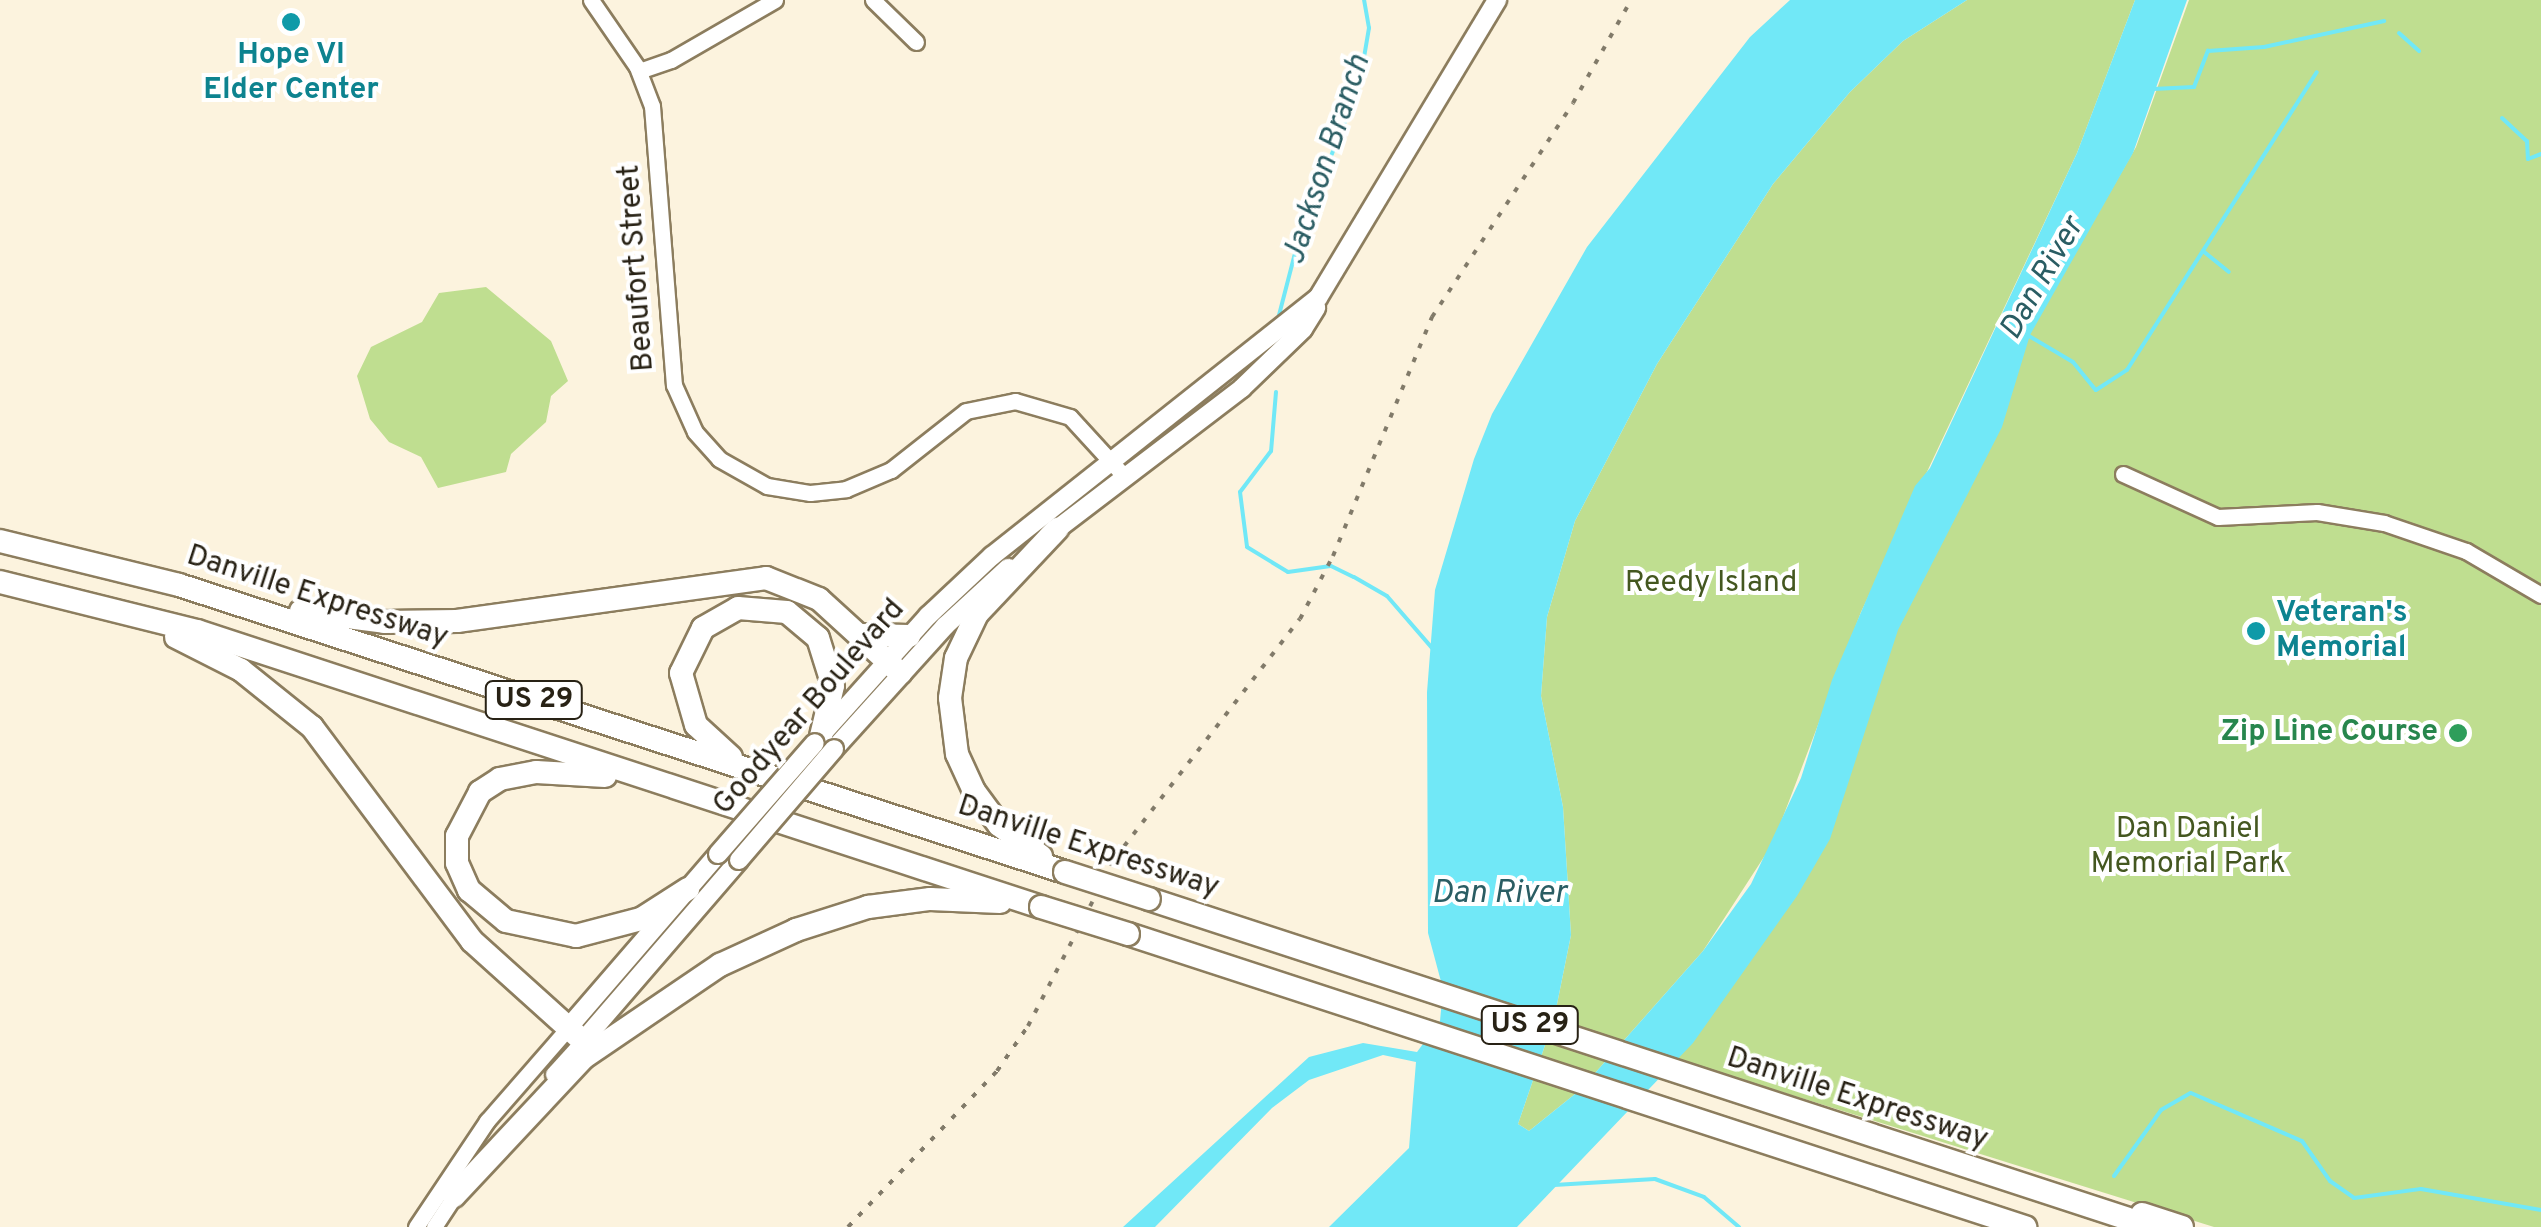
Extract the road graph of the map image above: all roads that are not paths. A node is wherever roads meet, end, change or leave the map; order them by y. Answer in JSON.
{"nodes":[{"id":1,"x":591,"y":0,"type":"edge"},
{"id":2,"x":775,"y":0,"type":"edge"},
{"id":3,"x":873,"y":0,"type":"edge"},
{"id":4,"x":1496,"y":0,"type":"edge"},
{"id":5,"x":916,"y":42,"type":"dead end"},
{"id":6,"x":639,"y":71,"type":"junction"},
{"id":7,"x":1318,"y":298,"type":"junction"},
{"id":8,"x":1112,"y":462,"type":"junction"},
{"id":9,"x":2123,"y":474,"type":"dead end"},
{"id":10,"x":1124,"y":477,"type":"junction"},
{"id":11,"x":1056,"y":529,"type":"junction"},
{"id":12,"x":0,"y":541,"type":"edge"},
{"id":13,"x":116,"y":566,"type":"junction"},
{"id":14,"x":0,"y":582,"type":"edge"},
{"id":15,"x":65,"y":595,"type":"junction"},
{"id":16,"x":2541,"y":595,"type":"edge"},
{"id":17,"x":861,"y":635,"type":"junction"},
{"id":18,"x":908,"y":636,"type":"junction"},
{"id":19,"x":893,"y":666,"type":"junction"},
{"id":20,"x":823,"y":742,"type":"junction"},
{"id":21,"x":754,"y":774,"type":"junction"},
{"id":22,"x":674,"y":788,"type":"junction"},
{"id":23,"x":1062,"y":871,"type":"junction"},
{"id":24,"x":688,"y":889,"type":"junction"},
{"id":25,"x":1034,"y":905,"type":"junction"},
{"id":26,"x":575,"y":1034,"type":"junction"},
{"id":27,"x":2028,"y":1186,"type":"junction"},
{"id":28,"x":454,"y":1196,"type":"junction"},
{"id":29,"x":1944,"y":1201,"type":"junction"},
{"id":30,"x":416,"y":1227,"type":"edge"},
{"id":31,"x":434,"y":1227,"type":"edge"},
{"id":32,"x":1996,"y":1227,"type":"edge"},
{"id":33,"x":2025,"y":1227,"type":"edge"},
{"id":34,"x":2153,"y":1227,"type":"edge"},
{"id":35,"x":2182,"y":1227,"type":"edge"}],
"edges":[{"from":1,"to":6,"type":"street","name":"Beaufort Street"},
{"from":2,"to":6,"type":"street"},
{"from":3,"to":5,"type":"street"},
{"from":4,"to":7,"type":"main road","name":"Goodyear Boulevard"},
{"from":6,"to":8,"type":"street","name":"Beaufort Street"},
{"from":7,"to":8,"type":"main road","name":"Goodyear Boulevard"},
{"from":7,"to":10,"type":"main road","name":"Goodyear Boulevard"},
{"from":8,"to":10,"type":"street","name":"Beaufort Street"},
{"from":8,"to":18,"type":"main road","name":"Goodyear Boulevard"},
{"from":9,"to":16,"type":"street"},
{"from":10,"to":11,"type":"main road","name":"Goodyear Boulevard"},
{"from":11,"to":19,"type":"main road","name":"Goodyear Boulevard"},
{"from":11,"to":23,"type":"highway"},
{"from":12,"to":13,"type":"highway","name":"Danville Expressway","number":"US 29"},
{"from":13,"to":17,"type":"highway"},
{"from":13,"to":21,"type":"highway","name":"Danville Expressway","number":"US 29"},
{"from":14,"to":15,"type":"highway","number":"US 29"},
{"from":15,"to":22,"type":"highway","number":"US 29"},
{"from":15,"to":26,"type":"highway"},
{"from":17,"to":18,"type":"highway"},
{"from":17,"to":19,"type":"highway"},
{"from":18,"to":19,"type":"main road","name":"Goodyear Boulevard"},
{"from":19,"to":20,"type":"main road","name":"Goodyear Boulevard"},
{"from":20,"to":21,"type":"highway"},
{"from":20,"to":24,"type":"main road","name":"Goodyear Boulevard","bridge":true},
{"from":20,"to":26,"type":"main road","name":"Goodyear Boulevard","bridge":true},
{"from":21,"to":23,"type":"highway","name":"Danville Expressway","number":"US 29"},
{"from":22,"to":24,"type":"highway"},
{"from":22,"to":25,"type":"highway","number":"US 29"},
{"from":23,"to":27,"type":"highway","name":"Danville Expressway","number":"US 29","bridge":true},
{"from":24,"to":26,"type":"main road","name":"Goodyear Boulevard"},
{"from":25,"to":28,"type":"highway"},
{"from":25,"to":29,"type":"highway","number":"US 29","bridge":true},
{"from":26,"to":28,"type":"street","name":"Goodyear Boulevard"},
{"from":26,"to":30,"type":"street","name":"Goodyear Boulevard"},
{"from":27,"to":34,"type":"highway","name":"Danville Expressway","number":"US 29"},
{"from":27,"to":35,"type":"highway"},
{"from":28,"to":31,"type":"street","name":"Goodyear Boulevard"},
{"from":29,"to":32,"type":"highway"},
{"from":29,"to":33,"type":"highway","number":"US 29"}]}
